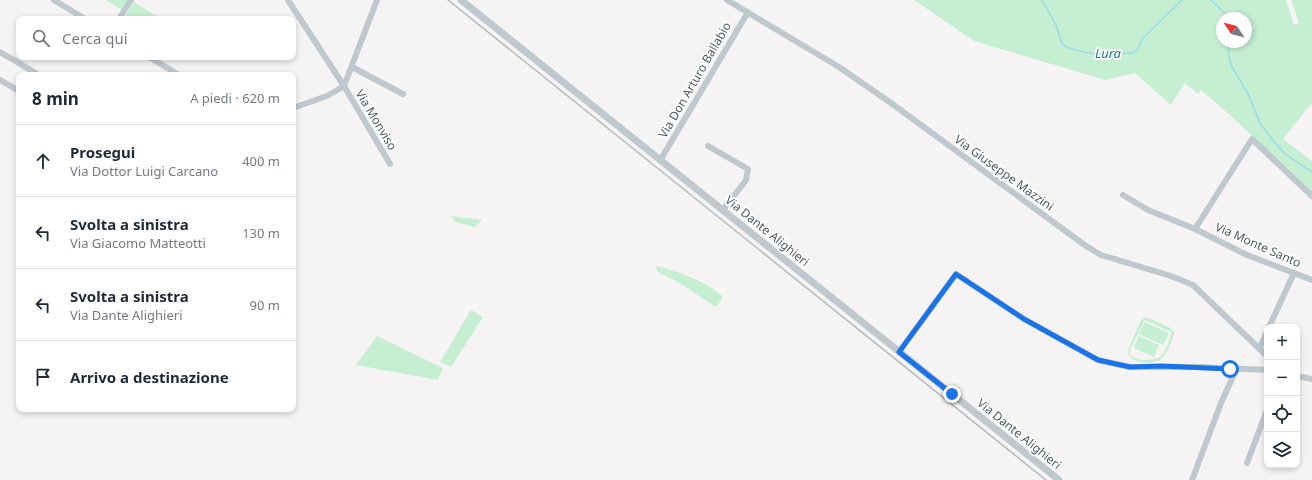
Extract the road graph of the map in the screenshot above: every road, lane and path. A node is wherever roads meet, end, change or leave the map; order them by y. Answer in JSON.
{"nodes":[{"id":1,"x":54,"y":0,"type":"edge"},
{"id":2,"x":131,"y":0,"type":"edge"},
{"id":3,"x":288,"y":0,"type":"edge"},
{"id":4,"x":377,"y":0,"type":"edge"},
{"id":5,"x":460,"y":0,"type":"edge"},
{"id":6,"x":726,"y":0,"type":"edge"},
{"id":7,"x":748,"y":12,"type":"junction"},
{"id":8,"x":80,"y":16,"type":"edge"},
{"id":9,"x":121,"y":16,"type":"edge"},
{"id":10,"x":0,"y":52,"type":"edge"},
{"id":11,"x":154,"y":60,"type":"edge"},
{"id":12,"x":352,"y":67,"type":"junction"},
{"id":13,"x":34,"y":72,"type":"edge"},
{"id":14,"x":174,"y":72,"type":"edge"},
{"id":15,"x":0,"y":80,"type":"edge"},
{"id":16,"x":344,"y":86,"type":"junction"},
{"id":17,"x":16,"y":88,"type":"edge"},
{"id":18,"x":403,"y":94,"type":"dead end"},
{"id":19,"x":296,"y":107,"type":"edge"},
{"id":20,"x":708,"y":146,"type":"dead end"},
{"id":21,"x":661,"y":159,"type":"junction"},
{"id":22,"x":390,"y":164,"type":"dead end"},
{"id":23,"x":1123,"y":195,"type":"dead end"},
{"id":24,"x":1312,"y":196,"type":"edge"},
{"id":25,"x":723,"y":210,"type":"junction"},
{"id":26,"x":1195,"y":228,"type":"junction"},
{"id":27,"x":1294,"y":273,"type":"junction"},
{"id":28,"x":1312,"y":280,"type":"edge"},
{"id":29,"x":1271,"y":324,"type":"edge"},
{"id":30,"x":1264,"y":338,"type":"edge"},
{"id":31,"x":1259,"y":349,"type":"junction"},
{"id":32,"x":899,"y":352,"type":"junction"},
{"id":33,"x":1264,"y":353,"type":"edge"},
{"id":34,"x":1236,"y":370,"type":"junction"},
{"id":35,"x":1264,"y":370,"type":"edge"},
{"id":36,"x":1300,"y":377,"type":"edge"},
{"id":37,"x":1312,"y":379,"type":"edge"},
{"id":38,"x":1264,"y":418,"type":"edge"},
{"id":39,"x":1247,"y":464,"type":"dead end"},
{"id":40,"x":1059,"y":480,"type":"edge"},
{"id":41,"x":1192,"y":480,"type":"edge"}],
"edges":[{"from":1,"to":8,"type":"street"},
{"from":2,"to":9,"type":"street"},
{"from":3,"to":16,"type":"street","name":"Via Monviso"},
{"from":4,"to":12,"type":"street"},
{"from":5,"to":21,"type":"street","name":"Via Dante Alighieri"},
{"from":6,"to":7,"type":"street","name":"Via Giuseppe Mazzini"},
{"from":7,"to":21,"type":"street","name":"Via Don Arturo Ballabio"},
{"from":7,"to":31,"type":"street","name":"Via Giuseppe Mazzini"},
{"from":10,"to":13,"type":"street"},
{"from":11,"to":14,"type":"street"},
{"from":12,"to":16,"type":"street"},
{"from":12,"to":18,"type":"street"},
{"from":15,"to":17,"type":"street"},
{"from":16,"to":19,"type":"street"},
{"from":16,"to":22,"type":"street","name":"Via Monviso"},
{"from":20,"to":25,"type":"street"},
{"from":21,"to":25,"type":"street","name":"Via Dante Alighieri"},
{"from":23,"to":26,"type":"street","name":"Via Monte Santo"},
{"from":24,"to":26,"type":"street","name":"Via Monte Santo"},
{"from":25,"to":32,"type":"street","name":"Via Dante Alighieri"},
{"from":26,"to":27,"type":"street","name":"Via Monte Santo"},
{"from":27,"to":28,"type":"street","name":"Via Monte Santo"},
{"from":27,"to":29,"type":"street"},
{"from":30,"to":31,"type":"street"},
{"from":31,"to":33,"type":"street","name":"Via Giuseppe Mazzini"},
{"from":32,"to":34,"type":"street"},
{"from":32,"to":40,"type":"street","name":"Via Dante Alighieri"},
{"from":34,"to":35,"type":"street"},
{"from":34,"to":41,"type":"street"},
{"from":36,"to":37,"type":"street"},
{"from":38,"to":39,"type":"street"}]}
